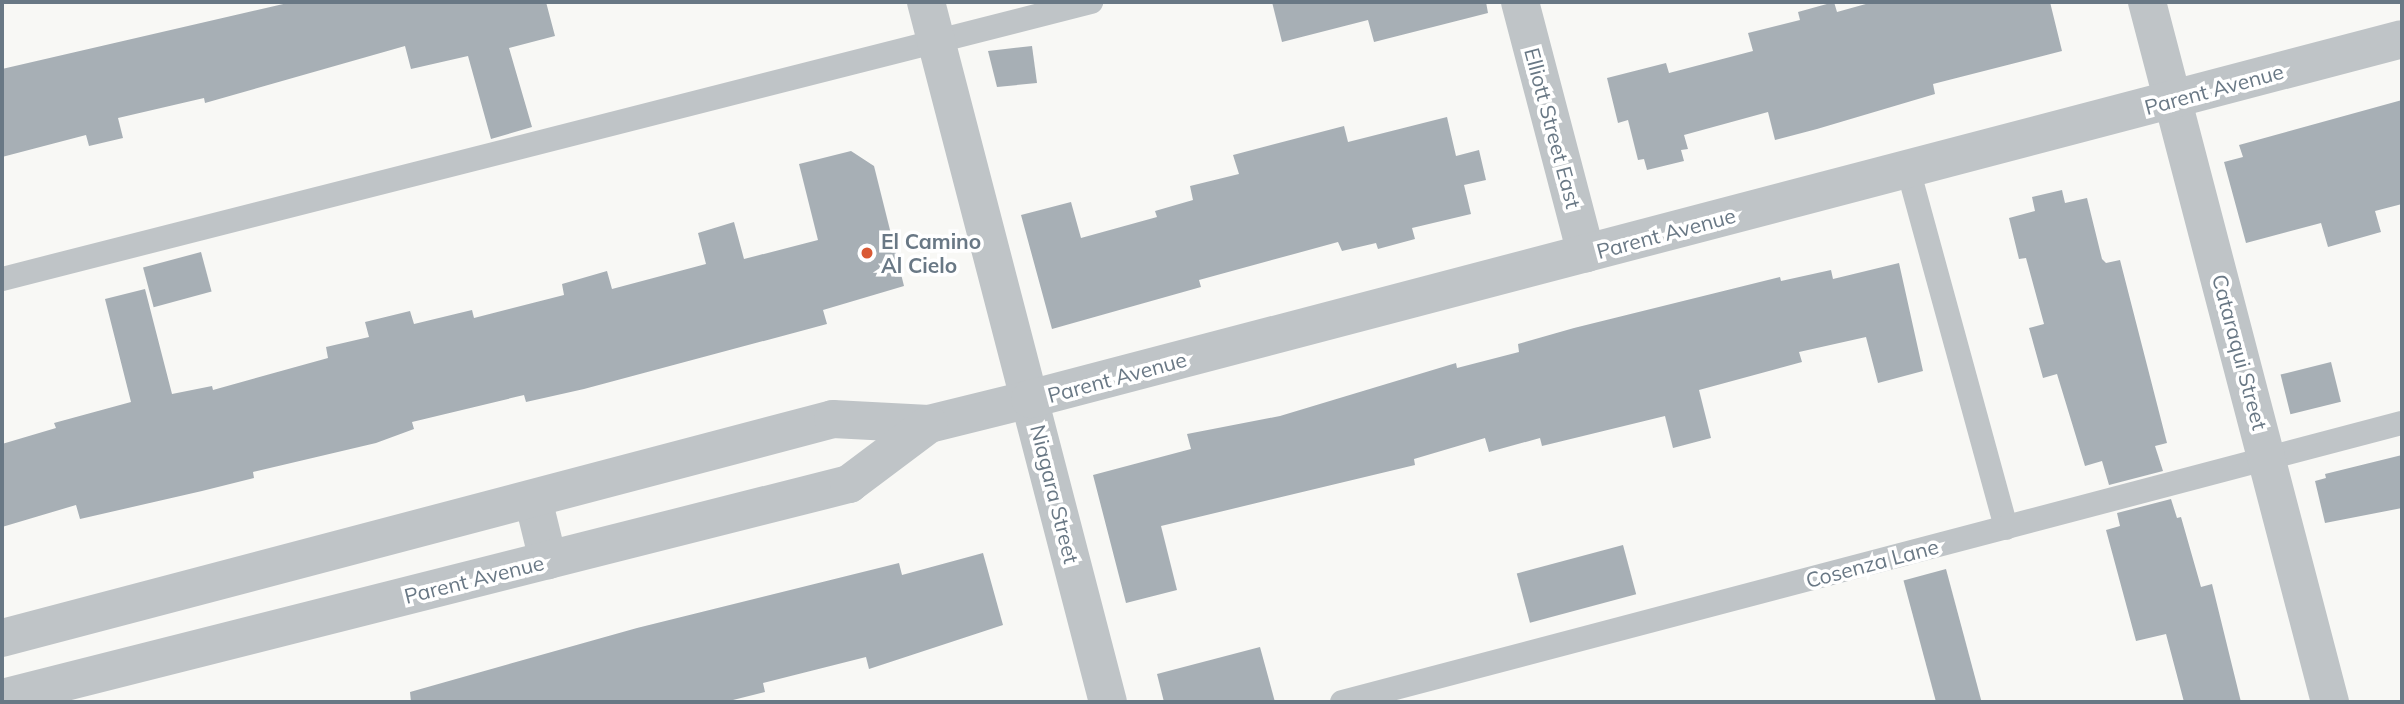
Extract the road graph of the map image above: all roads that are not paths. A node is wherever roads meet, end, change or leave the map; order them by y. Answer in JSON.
{"nodes":[{"id":1,"x":926,"y":2,"type":"edge"},
{"id":2,"x":1091,"y":2,"type":"edge"},
{"id":3,"x":1520,"y":2,"type":"edge"},
{"id":4,"x":2147,"y":2,"type":"edge"},
{"id":5,"x":2402,"y":39,"type":"edge"},
{"id":6,"x":937,"y":41,"type":"junction"},
{"id":7,"x":2173,"y":100,"type":"junction"},
{"id":8,"x":1908,"y":169,"type":"junction"},
{"id":9,"x":1586,"y":254,"type":"junction"},
{"id":10,"x":2,"y":279,"type":"edge"},
{"id":11,"x":1030,"y":399,"type":"junction"},
{"id":12,"x":2402,"y":423,"type":"edge"},
{"id":13,"x":929,"y":424,"type":"junction"},
{"id":14,"x":2268,"y":459,"type":"junction"},
{"id":15,"x":533,"y":499,"type":"junction"},
{"id":16,"x":2006,"y":528,"type":"junction"},
{"id":17,"x":548,"y":560,"type":"junction"},
{"id":18,"x":174,"y":593,"type":"junction"},
{"id":19,"x":2,"y":638,"type":"edge"},
{"id":20,"x":189,"y":652,"type":"junction"},
{"id":21,"x":2,"y":698,"type":"edge"},
{"id":22,"x":1108,"y":702,"type":"edge"},
{"id":23,"x":1342,"y":702,"type":"edge"},
{"id":24,"x":2330,"y":702,"type":"edge"}],
"edges":[{"from":1,"to":6,"type":"street","name":"Niagara Street"},
{"from":2,"to":6,"type":"lane"},
{"from":3,"to":9,"type":"street","name":"Elliott Street East"},
{"from":4,"to":7,"type":"street","name":"Cataraqui Street"},
{"from":5,"to":7,"type":"street","name":"Parent Avenue"},
{"from":6,"to":10,"type":"lane"},
{"from":6,"to":11,"type":"street","name":"Niagara Street"},
{"from":7,"to":8,"type":"street","name":"Parent Avenue"},
{"from":7,"to":14,"type":"street","name":"Cataraqui Street"},
{"from":8,"to":9,"type":"street","name":"Parent Avenue"},
{"from":8,"to":16,"type":"lane"},
{"from":9,"to":11,"type":"street","name":"Parent Avenue"},
{"from":11,"to":13,"type":"street","name":"Parent Avenue"},
{"from":11,"to":22,"type":"street","name":"Niagara Street"},
{"from":12,"to":14,"type":"lane","name":"Cosenza Lane"},
{"from":13,"to":15,"type":"street","name":"Parent Avenue"},
{"from":13,"to":17,"type":"street","name":"Parent Avenue"},
{"from":14,"to":16,"type":"lane","name":"Cosenza Lane"},
{"from":14,"to":24,"type":"street","name":"Cataraqui Street"},
{"from":15,"to":17,"type":"street"},
{"from":15,"to":18,"type":"street","name":"Parent Avenue"},
{"from":16,"to":23,"type":"lane","name":"Cosenza Lane"},
{"from":17,"to":20,"type":"street","name":"Parent Avenue"},
{"from":18,"to":19,"type":"street","name":"Parent Avenue"},
{"from":18,"to":20,"type":"street"},
{"from":20,"to":21,"type":"street","name":"Parent Avenue"}]}
